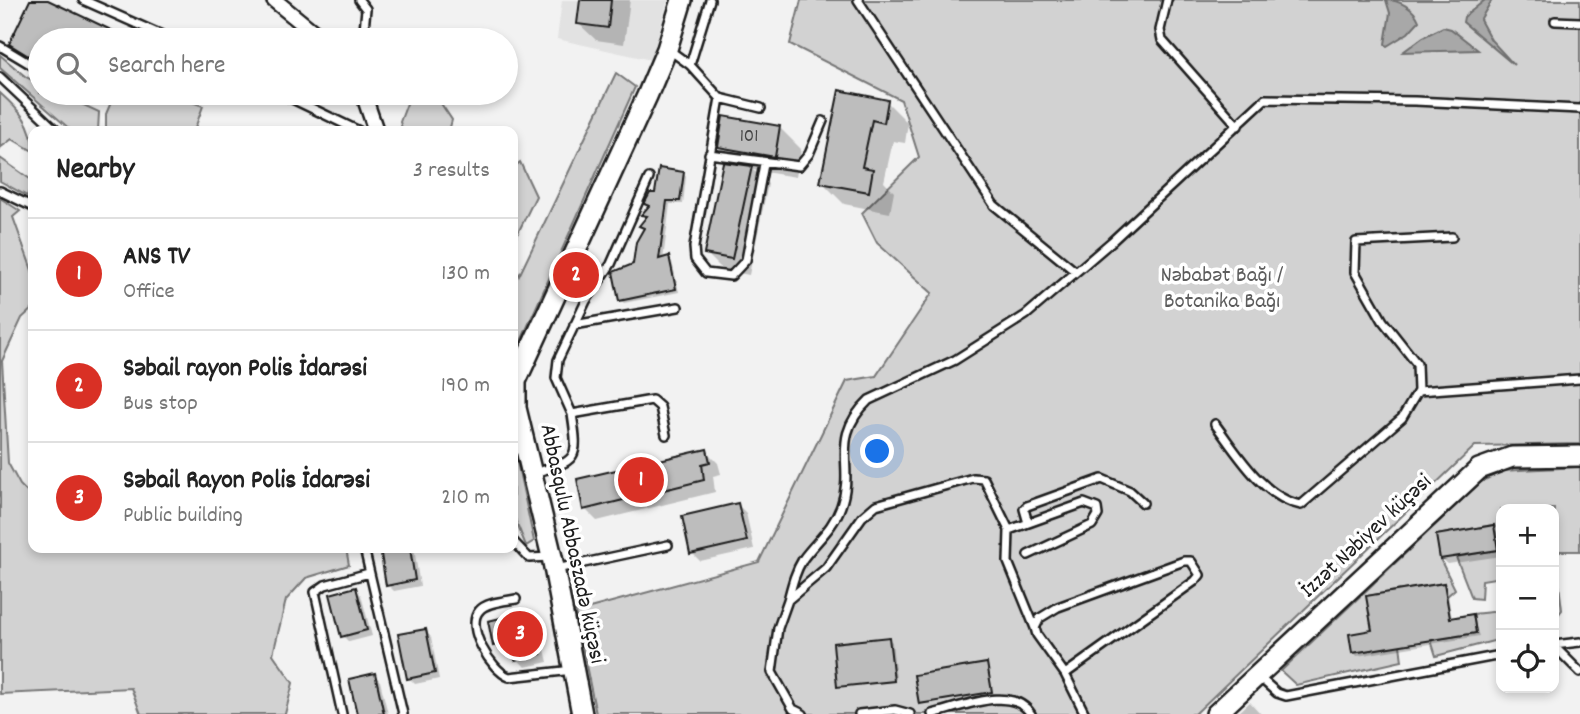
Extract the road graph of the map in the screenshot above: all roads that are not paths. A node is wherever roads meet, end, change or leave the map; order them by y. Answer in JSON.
{"nodes":[{"id":1,"x":83,"y":0,"type":"edge"},
{"id":2,"x":274,"y":0,"type":"edge"},
{"id":3,"x":359,"y":0,"type":"edge"},
{"id":4,"x":682,"y":0,"type":"edge"},
{"id":5,"x":710,"y":0,"type":"edge"},
{"id":6,"x":858,"y":0,"type":"edge"},
{"id":7,"x":1167,"y":0,"type":"edge"},
{"id":8,"x":1555,"y":21,"type":"dead end"},
{"id":9,"x":1580,"y":22,"type":"edge"},
{"id":10,"x":146,"y":28,"type":"edge"},
{"id":11,"x":308,"y":28,"type":"edge"},
{"id":12,"x":364,"y":28,"type":"edge"},
{"id":13,"x":0,"y":46,"type":"edge"},
{"id":14,"x":667,"y":49,"type":"junction"},
{"id":15,"x":28,"y":63,"type":"edge"},
{"id":16,"x":690,"y":65,"type":"junction"},
{"id":17,"x":0,"y":78,"type":"edge"},
{"id":18,"x":720,"y":98,"type":"junction"},
{"id":19,"x":28,"y":104,"type":"edge"},
{"id":20,"x":29,"y":105,"type":"edge"},
{"id":21,"x":305,"y":105,"type":"edge"},
{"id":22,"x":367,"y":105,"type":"edge"},
{"id":23,"x":761,"y":108,"type":"dead end"},
{"id":24,"x":1580,"y":109,"type":"edge"},
{"id":25,"x":822,"y":121,"type":"dead end"},
{"id":26,"x":52,"y":126,"type":"edge"},
{"id":27,"x":349,"y":126,"type":"edge"},
{"id":28,"x":374,"y":126,"type":"edge"},
{"id":29,"x":1238,"y":126,"type":"junction"},
{"id":30,"x":709,"y":154,"type":"junction"},
{"id":31,"x":764,"y":164,"type":"junction"},
{"id":32,"x":649,"y":178,"type":"dead end"},
{"id":33,"x":0,"y":191,"type":"edge"},
{"id":34,"x":28,"y":205,"type":"edge"},
{"id":35,"x":1452,"y":237,"type":"dead end"},
{"id":36,"x":1076,"y":272,"type":"junction"},
{"id":37,"x":678,"y":307,"type":"dead end"},
{"id":38,"x":574,"y":325,"type":"junction"},
{"id":39,"x":518,"y":371,"type":"edge"},
{"id":40,"x":1580,"y":379,"type":"edge"},
{"id":41,"x":1418,"y":391,"type":"junction"},
{"id":42,"x":572,"y":414,"type":"junction"},
{"id":43,"x":518,"y":416,"type":"edge"},
{"id":44,"x":1215,"y":424,"type":"dead end"},
{"id":45,"x":666,"y":435,"type":"dead end"},
{"id":46,"x":1580,"y":456,"type":"edge"},
{"id":47,"x":533,"y":473,"type":"junction"},
{"id":48,"x":1143,"y":503,"type":"dead end"},
{"id":49,"x":1028,"y":523,"type":"junction"},
{"id":50,"x":1009,"y":530,"type":"junction"},
{"id":51,"x":668,"y":545,"type":"dead end"},
{"id":52,"x":518,"y":546,"type":"edge"},
{"id":53,"x":366,"y":553,"type":"edge"},
{"id":54,"x":1028,"y":555,"type":"dead end"},
{"id":55,"x":554,"y":563,"type":"junction"},
{"id":56,"x":369,"y":573,"type":"junction"},
{"id":57,"x":516,"y":599,"type":"dead end"},
{"id":58,"x":788,"y":600,"type":"junction"},
{"id":59,"x":1035,"y":628,"type":"junction"},
{"id":60,"x":1580,"y":642,"type":"edge"},
{"id":61,"x":1559,"y":645,"type":"edge"},
{"id":62,"x":1559,"y":651,"type":"edge"},
{"id":63,"x":1496,"y":656,"type":"edge"},
{"id":64,"x":573,"y":670,"type":"junction"},
{"id":65,"x":1580,"y":672,"type":"edge"},
{"id":66,"x":1065,"y":674,"type":"junction"},
{"id":67,"x":1257,"y":675,"type":"junction"},
{"id":68,"x":342,"y":714,"type":"edge"},
{"id":69,"x":403,"y":714,"type":"edge"},
{"id":70,"x":582,"y":714,"type":"edge"},
{"id":71,"x":803,"y":714,"type":"edge"},
{"id":72,"x":859,"y":714,"type":"edge"},
{"id":73,"x":910,"y":714,"type":"edge"},
{"id":74,"x":932,"y":714,"type":"edge"},
{"id":75,"x":1031,"y":714,"type":"edge"},
{"id":76,"x":1085,"y":714,"type":"edge"},
{"id":77,"x":1216,"y":714,"type":"edge"}],
"edges":[{"from":1,"to":10,"type":"lane"},
{"from":2,"to":11,"type":"street"},
{"from":3,"to":12,"type":"lane"},
{"from":4,"to":14,"type":"street","name":"Abbasqulu Abbaszadə küçəsi"},
{"from":5,"to":16,"type":"lane"},
{"from":6,"to":36,"type":"lane"},
{"from":7,"to":29,"type":"lane"},
{"from":8,"to":9,"type":"lane"},
{"from":13,"to":15,"type":"lane"},
{"from":14,"to":16,"type":"lane"},
{"from":14,"to":39,"type":"street","name":"Abbasqulu Abbaszadə küçəsi"},
{"from":16,"to":18,"type":"lane"},
{"from":17,"to":19,"type":"lane"},
{"from":18,"to":23,"type":"lane"},
{"from":18,"to":30,"type":"lane"},
{"from":20,"to":26,"type":"lane"},
{"from":21,"to":27,"type":"lane"},
{"from":22,"to":28,"type":"street"},
{"from":24,"to":29,"type":"lane"},
{"from":25,"to":31,"type":"lane"},
{"from":29,"to":36,"type":"lane"},
{"from":30,"to":31,"type":"lane"},
{"from":30,"to":31,"type":"lane"},
{"from":32,"to":38,"type":"lane"},
{"from":33,"to":34,"type":"lane"},
{"from":35,"to":41,"type":"lane"},
{"from":36,"to":58,"type":"lane"},
{"from":37,"to":38,"type":"lane"},
{"from":38,"to":42,"type":"lane"},
{"from":40,"to":41,"type":"lane"},
{"from":41,"to":44,"type":"lane"},
{"from":42,"to":45,"type":"lane"},
{"from":42,"to":47,"type":"lane"},
{"from":43,"to":47,"type":"street","name":"Abbasqulu Abbaszadə küçəsi"},
{"from":46,"to":67,"type":"street","name":"İzzət Nəbiyev küçəsi"},
{"from":47,"to":55,"type":"street","name":"Abbasqulu Abbaszadə küçəsi"},
{"from":48,"to":49,"type":"lane"},
{"from":49,"to":50,"type":"lane"},
{"from":49,"to":54,"type":"lane"},
{"from":50,"to":58,"type":"lane"},
{"from":50,"to":59,"type":"lane"},
{"from":51,"to":55,"type":"lane"},
{"from":52,"to":55,"type":"lane"},
{"from":53,"to":56,"type":"lane"},
{"from":55,"to":64,"type":"street","name":"Abbasqulu Abbaszadə küçəsi"},
{"from":56,"to":68,"type":"lane"},
{"from":56,"to":69,"type":"lane"},
{"from":57,"to":64,"type":"lane"},
{"from":58,"to":71,"type":"lane"},
{"from":59,"to":66,"type":"lane"},
{"from":59,"to":66,"type":"lane"},
{"from":60,"to":61,"type":"lane"},
{"from":62,"to":65,"type":"lane"},
{"from":63,"to":67,"type":"lane"},
{"from":64,"to":70,"type":"street","name":"Abbasqulu Abbaszadə küçəsi"},
{"from":66,"to":76,"type":"lane"},
{"from":67,"to":77,"type":"street","name":"İzzət Nəbiyev küçəsi"},
{"from":72,"to":73,"type":"lane"},
{"from":74,"to":75,"type":"lane"}]}
